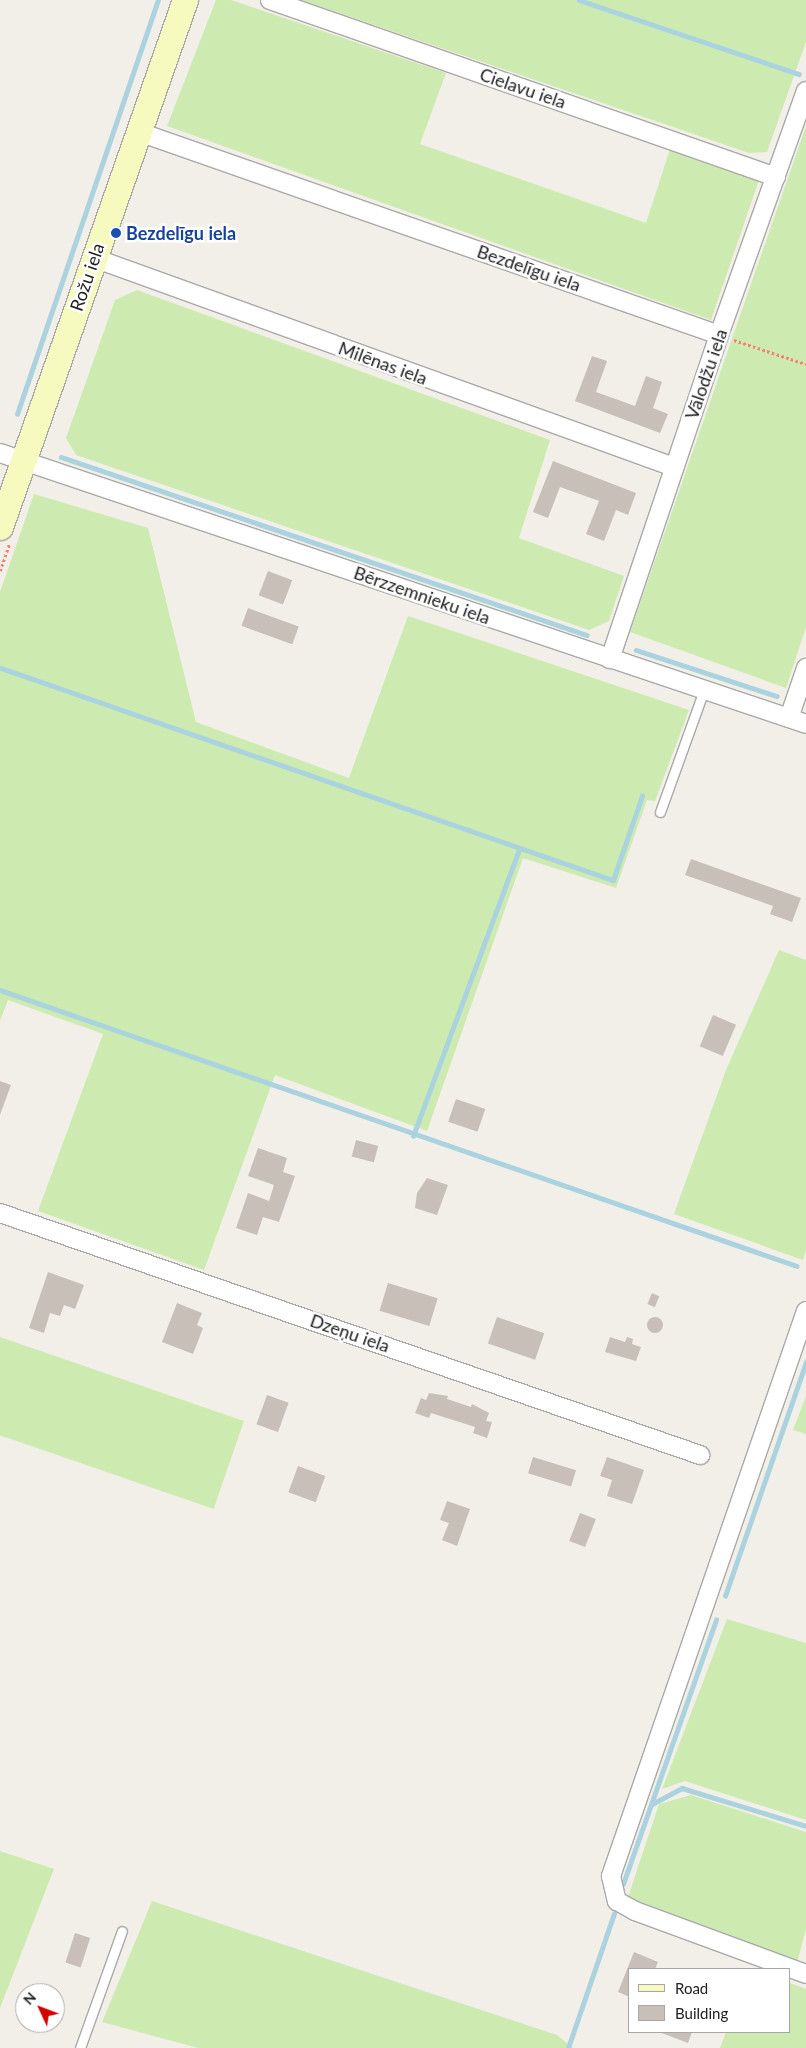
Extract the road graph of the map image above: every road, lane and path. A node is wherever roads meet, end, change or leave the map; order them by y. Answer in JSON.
{"nodes":[{"id":1,"x":185,"y":0,"type":"edge"},
{"id":2,"x":270,"y":0,"type":"edge"},
{"id":3,"x":806,"y":91,"type":"edge"},
{"id":4,"x":138,"y":132,"type":"junction"},
{"id":5,"x":776,"y":177,"type":"junction"},
{"id":6,"x":94,"y":258,"type":"junction"},
{"id":7,"x":719,"y":335,"type":"junction"},
{"id":8,"x":806,"y":364,"type":"edge"},
{"id":9,"x":20,"y":460,"type":"edge"},
{"id":10,"x":674,"y":467,"type":"junction"},
{"id":11,"x":0,"y":527,"type":"edge"},
{"id":12,"x":610,"y":659,"type":"junction"},
{"id":13,"x":806,"y":668,"type":"edge"},
{"id":14,"x":704,"y":690,"type":"junction"},
{"id":15,"x":789,"y":718,"type":"junction"},
{"id":16,"x":806,"y":724,"type":"edge"},
{"id":17,"x":660,"y":812,"type":"dead end"},
{"id":18,"x":0,"y":1213,"type":"edge"},
{"id":19,"x":806,"y":1311,"type":"edge"},
{"id":20,"x":700,"y":1455,"type":"dead end"},
{"id":21,"x":122,"y":1931,"type":"dead end"},
{"id":22,"x":790,"y":1968,"type":"edge"},
{"id":23,"x":791,"y":1969,"type":"edge"},
{"id":24,"x":806,"y":1974,"type":"edge"},
{"id":25,"x":80,"y":2048,"type":"edge"}],
"edges":[{"from":1,"to":4,"type":"street","name":"Rožu iela"},
{"from":2,"to":5,"type":"street","name":"Cielavu iela"},
{"from":3,"to":5,"type":"street","name":"Vālodžu iela"},
{"from":4,"to":6,"type":"street","name":"Rožu iela"},
{"from":4,"to":7,"type":"street","name":"Bezdelīgu iela"},
{"from":5,"to":7,"type":"street","name":"Vālodžu iela"},
{"from":6,"to":9,"type":"street","name":"Rožu iela"},
{"from":6,"to":10,"type":"street","name":"Milēnas iela"},
{"from":7,"to":8,"type":"path"},
{"from":7,"to":10,"type":"street","name":"Vālodžu iela"},
{"from":9,"to":11,"type":"street","name":"Rožu iela"},
{"from":9,"to":12,"type":"street","name":"Bērzzemnieku iela"},
{"from":10,"to":12,"type":"street","name":"Vālodžu iela"},
{"from":12,"to":14,"type":"street","name":"Bērzzemnieku iela"},
{"from":13,"to":15,"type":"street"},
{"from":14,"to":15,"type":"street","name":"Bērzzemnieku iela"},
{"from":14,"to":17,"type":"lane"},
{"from":15,"to":16,"type":"street","name":"Bērzzemnieku iela"},
{"from":18,"to":20,"type":"street","name":"Dzeņu iela"},
{"from":19,"to":22,"type":"street"},
{"from":21,"to":25,"type":"lane"},
{"from":23,"to":24,"type":"street"}]}
